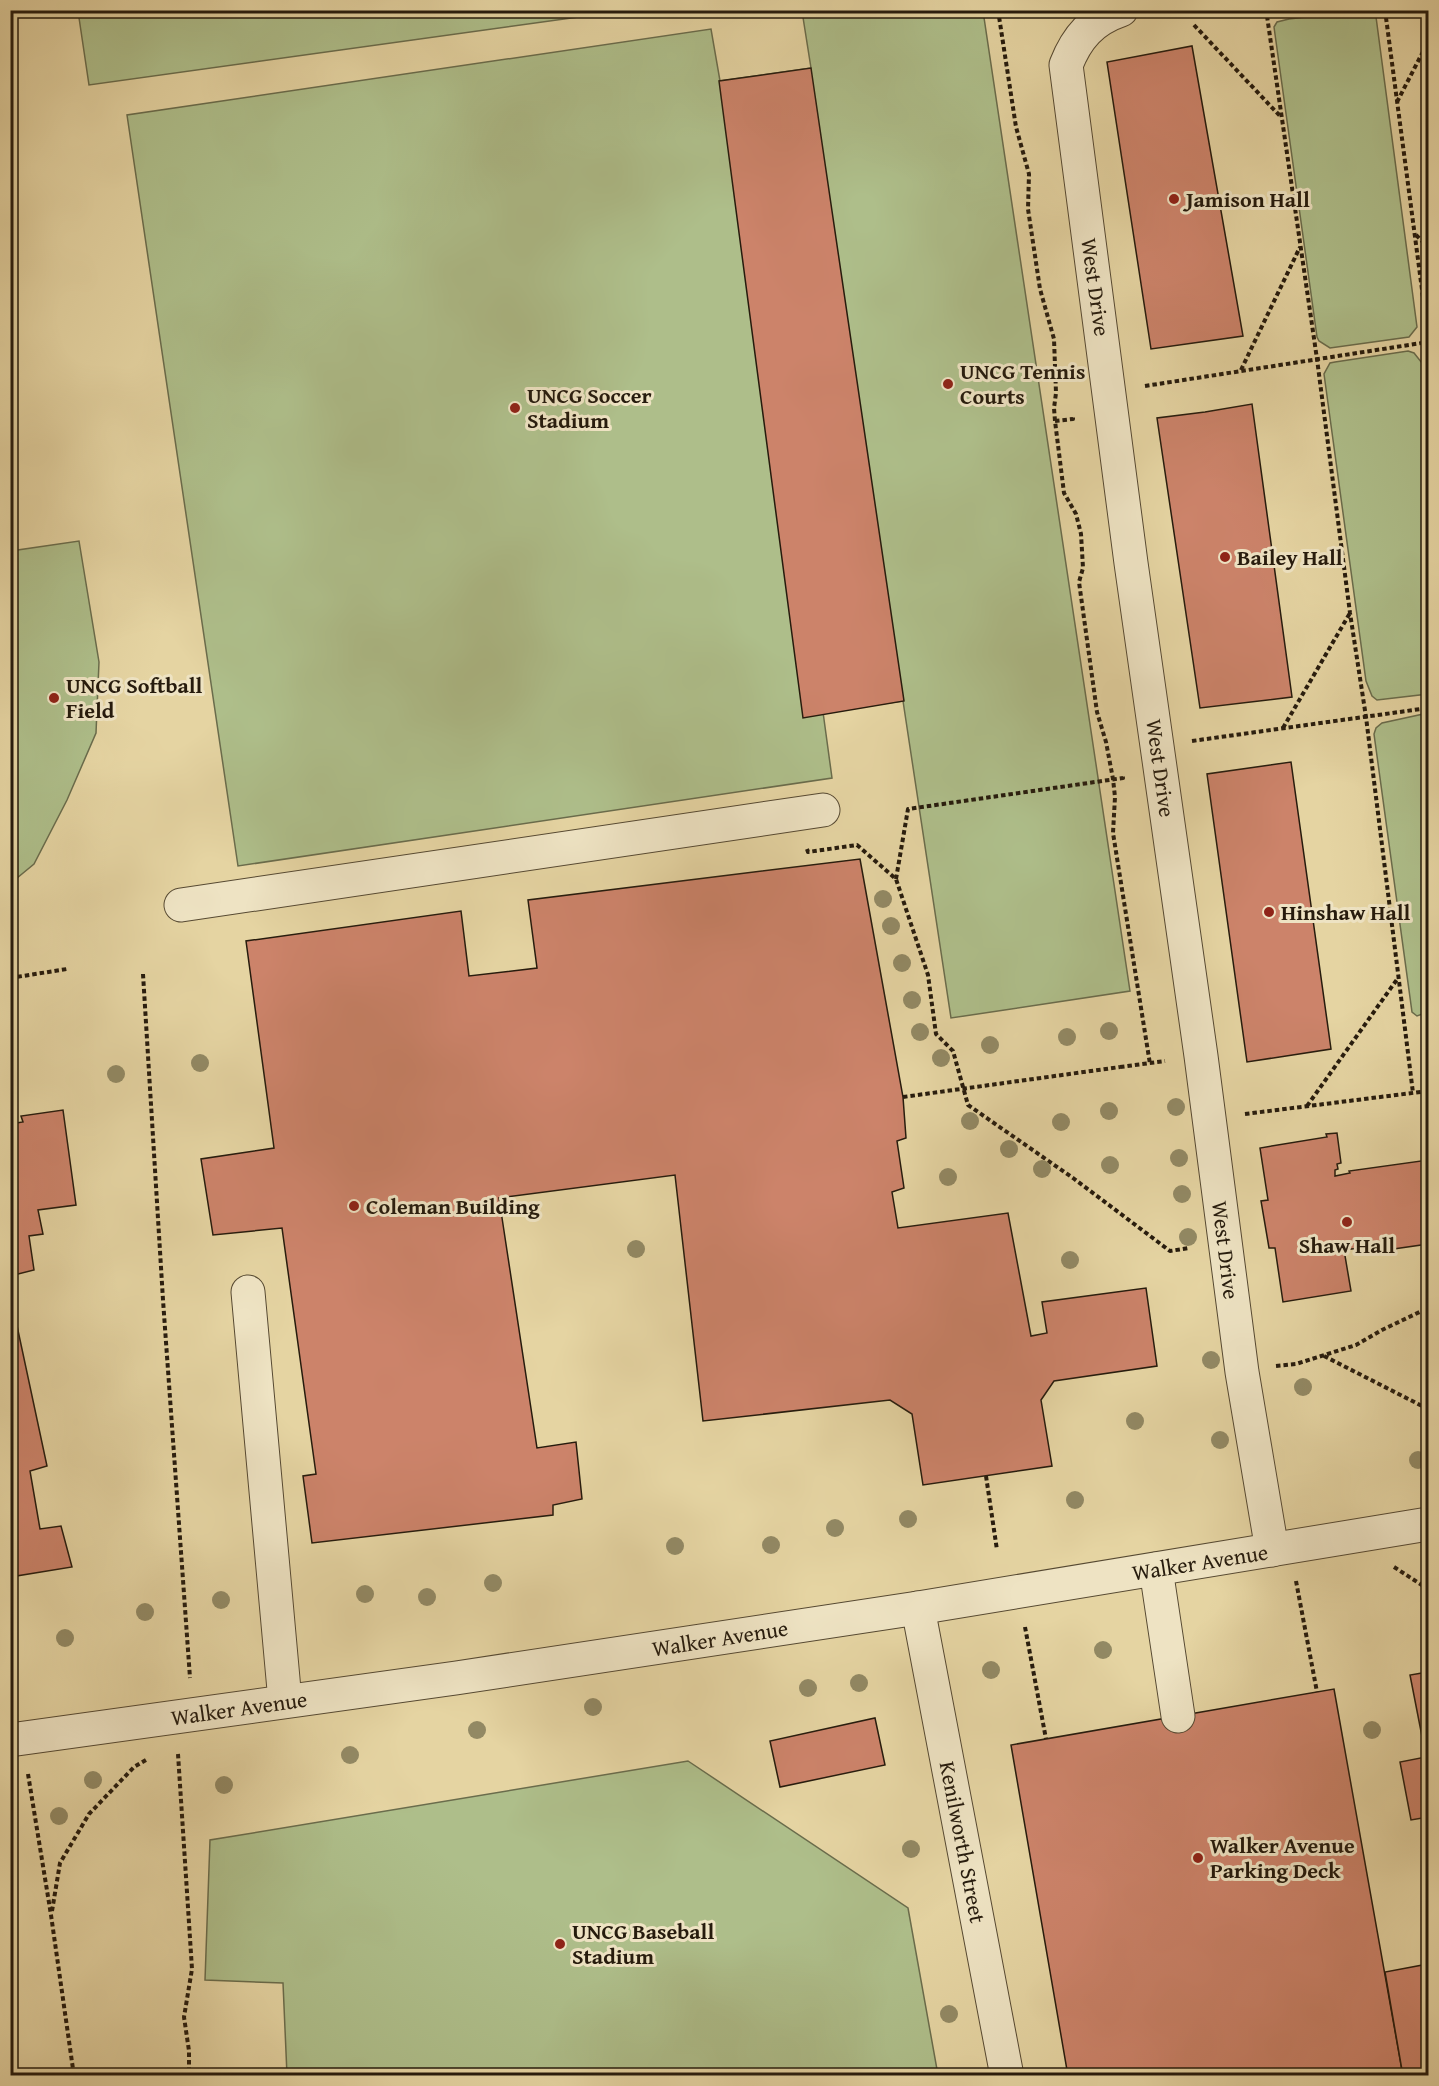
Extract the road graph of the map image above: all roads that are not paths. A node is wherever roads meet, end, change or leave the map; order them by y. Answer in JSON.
{"nodes":[{"id":1,"x":1121,"y":10,"type":"edge"},
{"id":2,"x":824,"y":810,"type":"dead end"},
{"id":3,"x":181,"y":905,"type":"dead end"},
{"id":4,"x":248,"y":1292,"type":"dead end"},
{"id":5,"x":1428,"y":1524,"type":"edge"},
{"id":6,"x":1272,"y":1550,"type":"junction"},
{"id":7,"x":1156,"y":1569,"type":"junction"},
{"id":8,"x":918,"y":1608,"type":"junction"},
{"id":9,"x":285,"y":1701,"type":"junction"},
{"id":10,"x":1178,"y":1716,"type":"dead end"},
{"id":11,"x":19,"y":1754,"type":"edge"},
{"id":12,"x":1007,"y":2076,"type":"edge"}],
"edges":[{"from":1,"to":6,"type":"street","name":"West Drive"},
{"from":2,"to":3,"type":"street"},
{"from":4,"to":9,"type":"street"},
{"from":5,"to":6,"type":"street","name":"Walker Avenue"},
{"from":6,"to":7,"type":"street","name":"Walker Avenue"},
{"from":7,"to":8,"type":"street","name":"Walker Avenue"},
{"from":7,"to":10,"type":"street"},
{"from":8,"to":9,"type":"street","name":"Walker Avenue"},
{"from":8,"to":12,"type":"street","name":"Kenilworth Street"},
{"from":9,"to":11,"type":"street","name":"Walker Avenue"}]}
